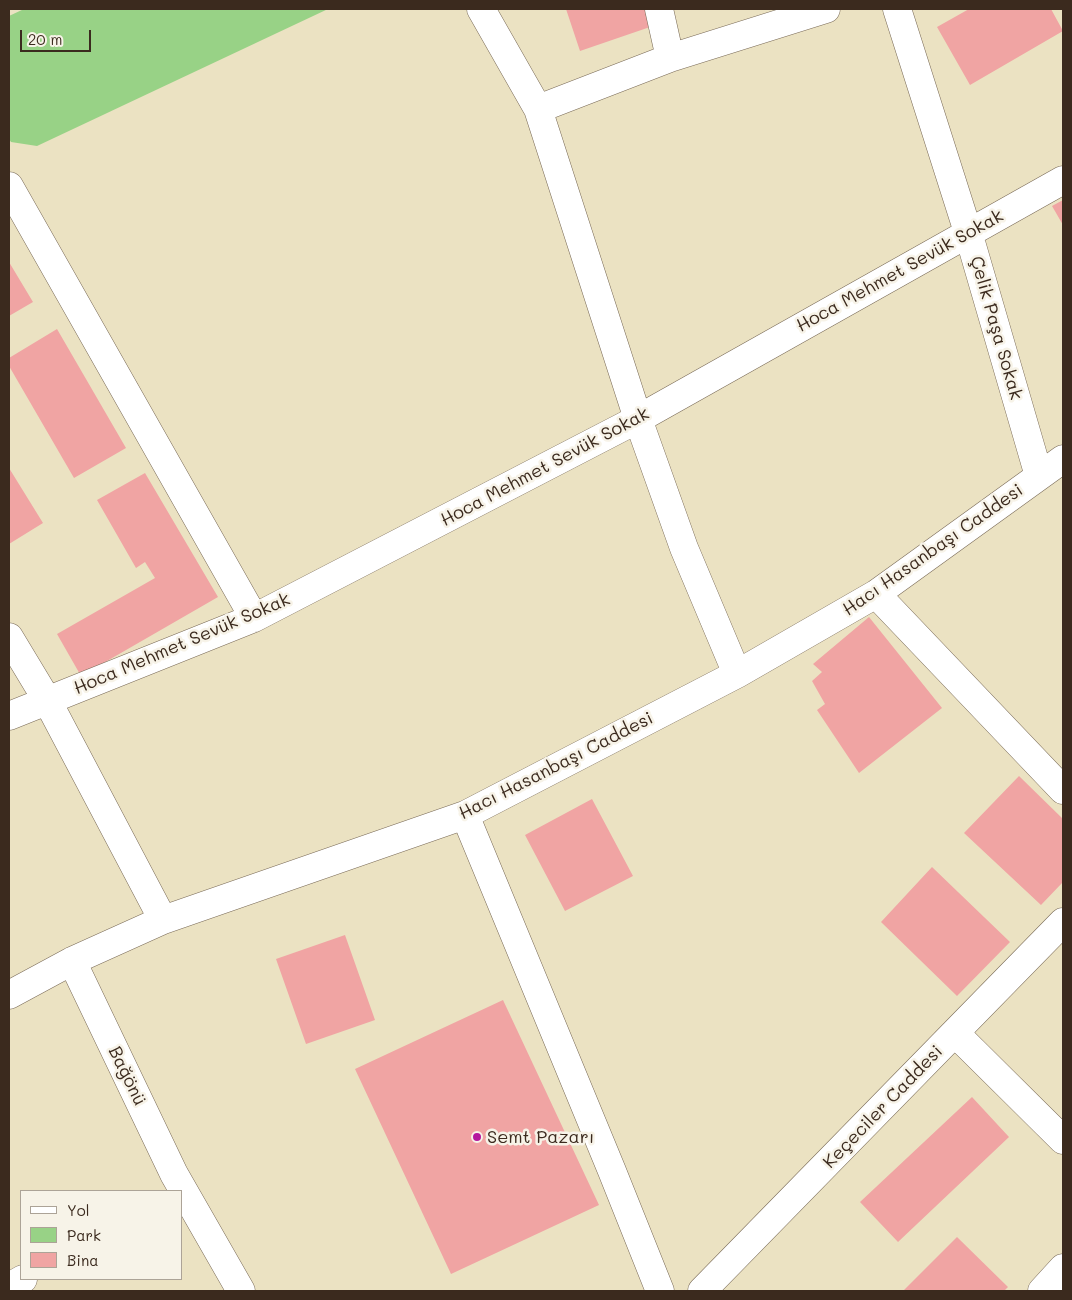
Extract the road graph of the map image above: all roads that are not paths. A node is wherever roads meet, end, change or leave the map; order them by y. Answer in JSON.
{"nodes":[{"id":1,"x":481,"y":9,"type":"edge"},
{"id":2,"x":659,"y":9,"type":"edge"},
{"id":3,"x":826,"y":9,"type":"edge"},
{"id":4,"x":903,"y":11,"type":"edge"},
{"id":5,"x":670,"y":58,"type":"junction"},
{"id":6,"x":538,"y":109,"type":"junction"},
{"id":7,"x":1063,"y":180,"type":"edge"},
{"id":8,"x":9,"y":186,"type":"edge"},
{"id":9,"x":968,"y":232,"type":"junction"},
{"id":10,"x":638,"y":419,"type":"junction"},
{"id":11,"x":1063,"y":459,"type":"edge"},
{"id":12,"x":1039,"y":476,"type":"junction"},
{"id":13,"x":876,"y":594,"type":"junction"},
{"id":14,"x":254,"y":618,"type":"junction"},
{"id":15,"x":9,"y":637,"type":"edge"},
{"id":16,"x":737,"y":674,"type":"junction"},
{"id":17,"x":47,"y":700,"type":"junction"},
{"id":18,"x":9,"y":716,"type":"edge"},
{"id":19,"x":1063,"y":790,"type":"edge"},
{"id":20,"x":465,"y":815,"type":"junction"},
{"id":21,"x":163,"y":920,"type":"junction"},
{"id":22,"x":1063,"y":922,"type":"edge"},
{"id":23,"x":72,"y":961,"type":"junction"},
{"id":24,"x":9,"y":995,"type":"edge"},
{"id":25,"x":955,"y":1033,"type":"junction"},
{"id":26,"x":1063,"y":1140,"type":"edge"},
{"id":27,"x":181,"y":1190,"type":"edge"},
{"id":28,"x":182,"y":1192,"type":"edge"},
{"id":29,"x":1063,"y":1268,"type":"edge"},
{"id":30,"x":22,"y":1280,"type":"edge"},
{"id":31,"x":25,"y":1280,"type":"edge"},
{"id":32,"x":9,"y":1287,"type":"edge"},
{"id":33,"x":706,"y":1290,"type":"edge"},
{"id":34,"x":34,"y":1291,"type":"edge"},
{"id":35,"x":241,"y":1291,"type":"edge"},
{"id":36,"x":660,"y":1291,"type":"edge"},
{"id":37,"x":1042,"y":1291,"type":"edge"}],
"edges":[{"from":1,"to":6,"type":"street"},
{"from":2,"to":5,"type":"street"},
{"from":3,"to":5,"type":"street"},
{"from":4,"to":9,"type":"street","name":"Çelik Paşa Sokak"},
{"from":5,"to":6,"type":"street"},
{"from":6,"to":10,"type":"street"},
{"from":7,"to":9,"type":"street","name":"Hoca Mehmet Sevük Sokak"},
{"from":8,"to":14,"type":"street"},
{"from":9,"to":10,"type":"street","name":"Hoca Mehmet Sevük Sokak"},
{"from":9,"to":12,"type":"street","name":"Çelik Paşa Sokak"},
{"from":10,"to":14,"type":"street","name":"Hoca Mehmet Sevük Sokak"},
{"from":10,"to":16,"type":"street"},
{"from":11,"to":12,"type":"street","name":"Hacı Hasanbaşı Caddesi"},
{"from":12,"to":13,"type":"street","name":"Hacı Hasanbaşı Caddesi"},
{"from":13,"to":16,"type":"street","name":"Hacı Hasanbaşı Caddesi"},
{"from":13,"to":19,"type":"street"},
{"from":14,"to":17,"type":"street","name":"Hoca Mehmet Sevük Sokak"},
{"from":15,"to":17,"type":"street"},
{"from":16,"to":20,"type":"street","name":"Hacı Hasanbaşı Caddesi"},
{"from":17,"to":18,"type":"street","name":"Hoca Mehmet Sevük Sokak"},
{"from":17,"to":21,"type":"street"},
{"from":20,"to":21,"type":"street","name":"Hacı Hasanbaşı Caddesi"},
{"from":20,"to":36,"type":"street"},
{"from":21,"to":23,"type":"street","name":"Hacı Hasanbaşı Caddesi"},
{"from":22,"to":25,"type":"street","name":"Keçeciler Caddesi"},
{"from":23,"to":24,"type":"street","name":"Hacı Hasanbaşı Caddesi"},
{"from":23,"to":27,"type":"street","name":"Bağönü"},
{"from":25,"to":26,"type":"street"},
{"from":25,"to":33,"type":"street","name":"Keçeciler Caddesi"},
{"from":28,"to":35,"type":"street","name":"Bağönü"},
{"from":29,"to":37,"type":"street"},
{"from":30,"to":32,"type":"street"},
{"from":31,"to":34,"type":"street"}]}
